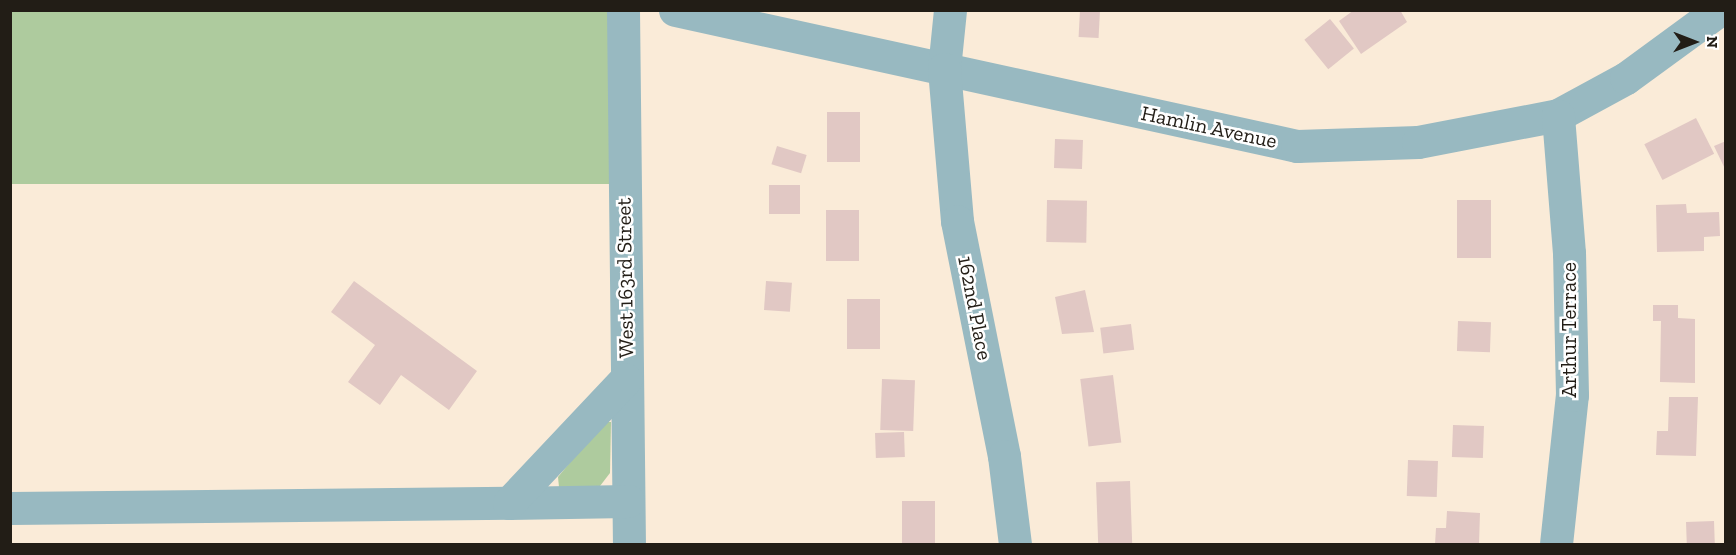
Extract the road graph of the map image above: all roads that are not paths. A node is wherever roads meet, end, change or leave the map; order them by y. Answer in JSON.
{"nodes":[{"id":1,"x":623,"y":10,"type":"edge"},
{"id":2,"x":675,"y":10,"type":"edge"},
{"id":3,"x":950,"y":10,"type":"edge"},
{"id":4,"x":1719,"y":10,"type":"edge"},
{"id":5,"x":944,"y":69,"type":"junction"},
{"id":6,"x":1558,"y":115,"type":"junction"},
{"id":7,"x":626,"y":379,"type":"junction"},
{"id":8,"x":628,"y":501,"type":"junction"},
{"id":9,"x":509,"y":503,"type":"junction"},
{"id":10,"x":10,"y":508,"type":"edge"},
{"id":11,"x":629,"y":544,"type":"edge"},
{"id":12,"x":1015,"y":544,"type":"edge"},
{"id":13,"x":1556,"y":544,"type":"edge"}],
"edges":[{"from":1,"to":7,"type":"street","name":"West 163rd Street"},
{"from":2,"to":5,"type":"street","name":"Hamlin Avenue"},
{"from":3,"to":5,"type":"street","name":"162nd Place"},
{"from":4,"to":6,"type":"street","name":"Hamlin Avenue"},
{"from":5,"to":6,"type":"street","name":"Hamlin Avenue"},
{"from":5,"to":12,"type":"street","name":"162nd Place"},
{"from":6,"to":13,"type":"street","name":"Arthur Terrace"},
{"from":7,"to":8,"type":"street","name":"West 163rd Street"},
{"from":7,"to":9,"type":"street"},
{"from":8,"to":9,"type":"street"},
{"from":8,"to":11,"type":"street","name":"West 163rd Street"},
{"from":9,"to":10,"type":"street"}]}
